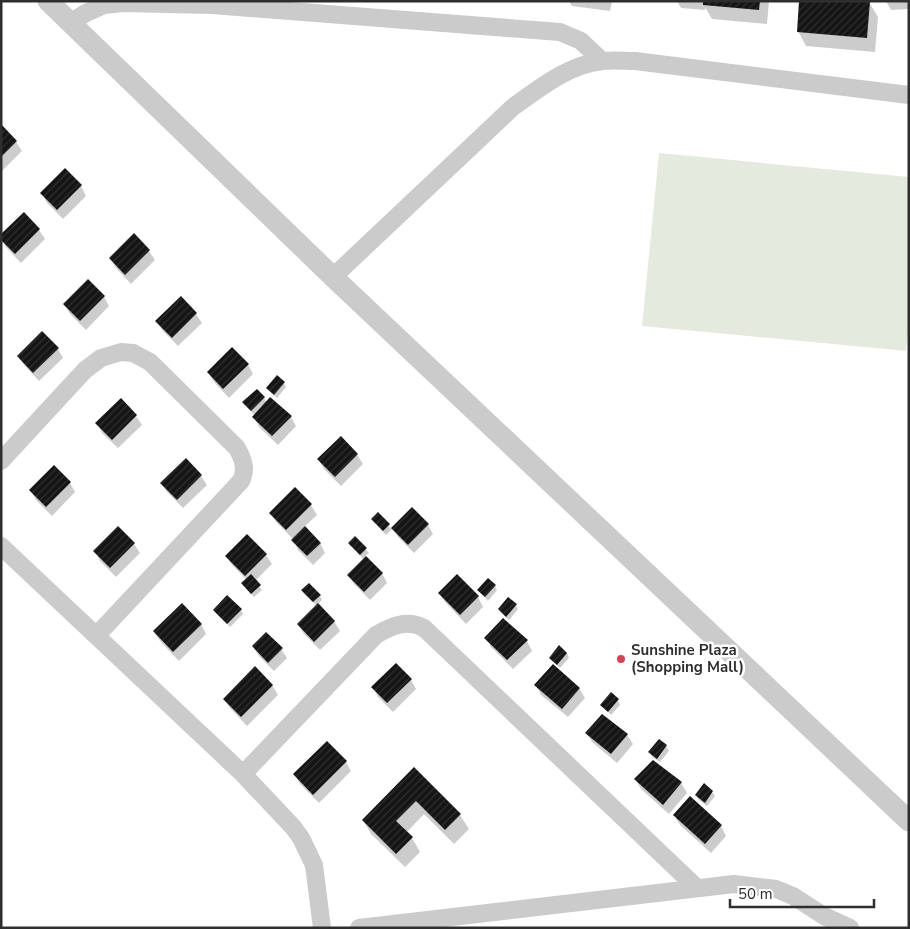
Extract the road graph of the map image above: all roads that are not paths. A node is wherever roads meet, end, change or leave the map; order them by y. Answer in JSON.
{"nodes":[{"id":1,"x":48,"y":1,"type":"edge"},
{"id":2,"x":308,"y":6,"type":"edge"},
{"id":3,"x":70,"y":23,"type":"junction"},
{"id":4,"x":602,"y":61,"type":"junction"},
{"id":5,"x":909,"y":95,"type":"edge"},
{"id":6,"x":333,"y":278,"type":"junction"},
{"id":7,"x":1,"y":461,"type":"edge"},
{"id":8,"x":1,"y":546,"type":"edge"},
{"id":9,"x":96,"y":634,"type":"junction"},
{"id":10,"x":244,"y":774,"type":"junction"},
{"id":11,"x":909,"y":821,"type":"edge"},
{"id":12,"x":696,"y":887,"type":"junction"},
{"id":13,"x":322,"y":928,"type":"edge"},
{"id":14,"x":359,"y":928,"type":"edge"},
{"id":15,"x":850,"y":928,"type":"edge"}],
"edges":[{"from":1,"to":3,"type":"street"},
{"from":2,"to":3,"type":"street"},
{"from":2,"to":4,"type":"street"},
{"from":3,"to":6,"type":"street"},
{"from":4,"to":5,"type":"street"},
{"from":4,"to":6,"type":"street"},
{"from":6,"to":11,"type":"street"},
{"from":7,"to":9,"type":"street"},
{"from":8,"to":9,"type":"street"},
{"from":9,"to":10,"type":"street"},
{"from":10,"to":12,"type":"street"},
{"from":10,"to":13,"type":"street"},
{"from":12,"to":14,"type":"street"},
{"from":12,"to":15,"type":"street"}]}
